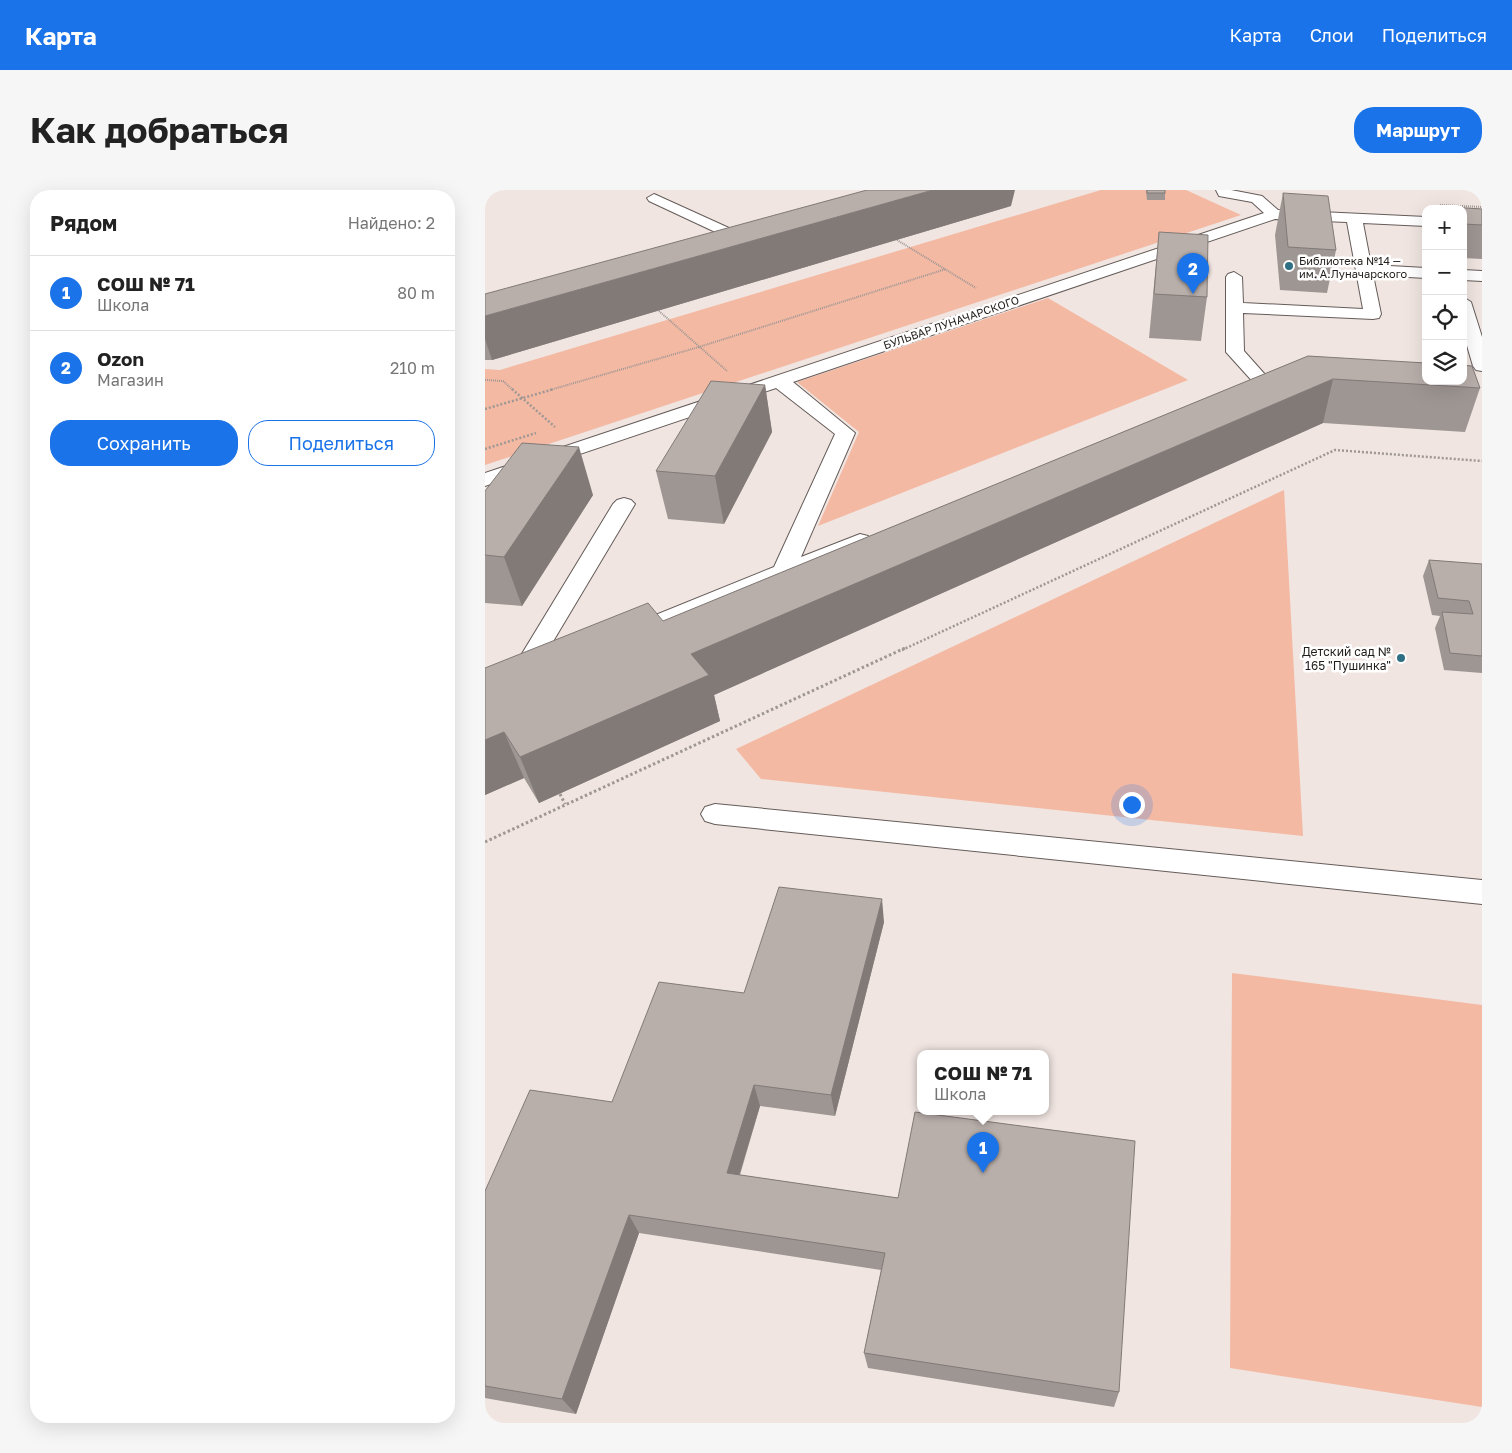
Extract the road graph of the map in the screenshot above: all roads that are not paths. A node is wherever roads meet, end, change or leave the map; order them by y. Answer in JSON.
{"nodes":[{"id":1,"x":1223,"y":190,"type":"edge"},
{"id":2,"x":654,"y":198,"type":"dead end"},
{"id":3,"x":1274,"y":214,"type":"junction"},
{"id":4,"x":1354,"y":218,"type":"junction"},
{"id":5,"x":1422,"y":222,"type":"edge"},
{"id":6,"x":764,"y":236,"type":"edge"},
{"id":7,"x":747,"y":241,"type":"junction"},
{"id":8,"x":719,"y":249,"type":"edge"},
{"id":9,"x":1366,"y":270,"type":"junction"},
{"id":10,"x":1422,"y":273,"type":"edge"},
{"id":11,"x":1467,"y":275,"type":"edge"},
{"id":12,"x":1482,"y":276,"type":"edge"},
{"id":13,"x":1234,"y":277,"type":"dead end"},
{"id":14,"x":1234,"y":308,"type":"junction"},
{"id":15,"x":1467,"y":315,"type":"edge"},
{"id":16,"x":1482,"y":366,"type":"edge"},
{"id":17,"x":778,"y":380,"type":"junction"},
{"id":18,"x":1261,"y":381,"type":"edge"},
{"id":19,"x":485,"y":480,"type":"edge"},
{"id":20,"x":623,"y":504,"type":"dead end"},
{"id":21,"x":876,"y":534,"type":"edge"},
{"id":22,"x":784,"y":571,"type":"junction"},
{"id":23,"x":609,"y":642,"type":"edge"},
{"id":24,"x":554,"y":665,"type":"edge"},
{"id":25,"x":518,"y":680,"type":"junction"},
{"id":26,"x":496,"y":688,"type":"edge"},
{"id":27,"x":715,"y":814,"type":"dead end"},
{"id":28,"x":1482,"y":892,"type":"edge"}],
"edges":[{"from":1,"to":3,"type":"street"},
{"from":2,"to":7,"type":"street"},
{"from":3,"to":4,"type":"street","name":"БУЛЬВАР ЛУНАЧАРСКОГО"},
{"from":3,"to":17,"type":"street","name":"БУЛЬВАР ЛУНАЧАРСКОГО"},
{"from":4,"to":5,"type":"street","name":"БУЛЬВАР ЛУНАЧАРСКОГО"},
{"from":4,"to":9,"type":"street"},
{"from":6,"to":7,"type":"street"},
{"from":7,"to":8,"type":"street"},
{"from":9,"to":10,"type":"street"},
{"from":9,"to":14,"type":"street"},
{"from":11,"to":12,"type":"street"},
{"from":13,"to":14,"type":"street"},
{"from":14,"to":18,"type":"street"},
{"from":15,"to":16,"type":"street"},
{"from":17,"to":19,"type":"street","name":"БУЛЬВАР ЛУНАЧАРСКОГО"},
{"from":17,"to":22,"type":"street"},
{"from":20,"to":25,"type":"street"},
{"from":21,"to":22,"type":"street"},
{"from":22,"to":23,"type":"street"},
{"from":24,"to":25,"type":"street"},
{"from":25,"to":26,"type":"street"},
{"from":27,"to":28,"type":"street"}]}
